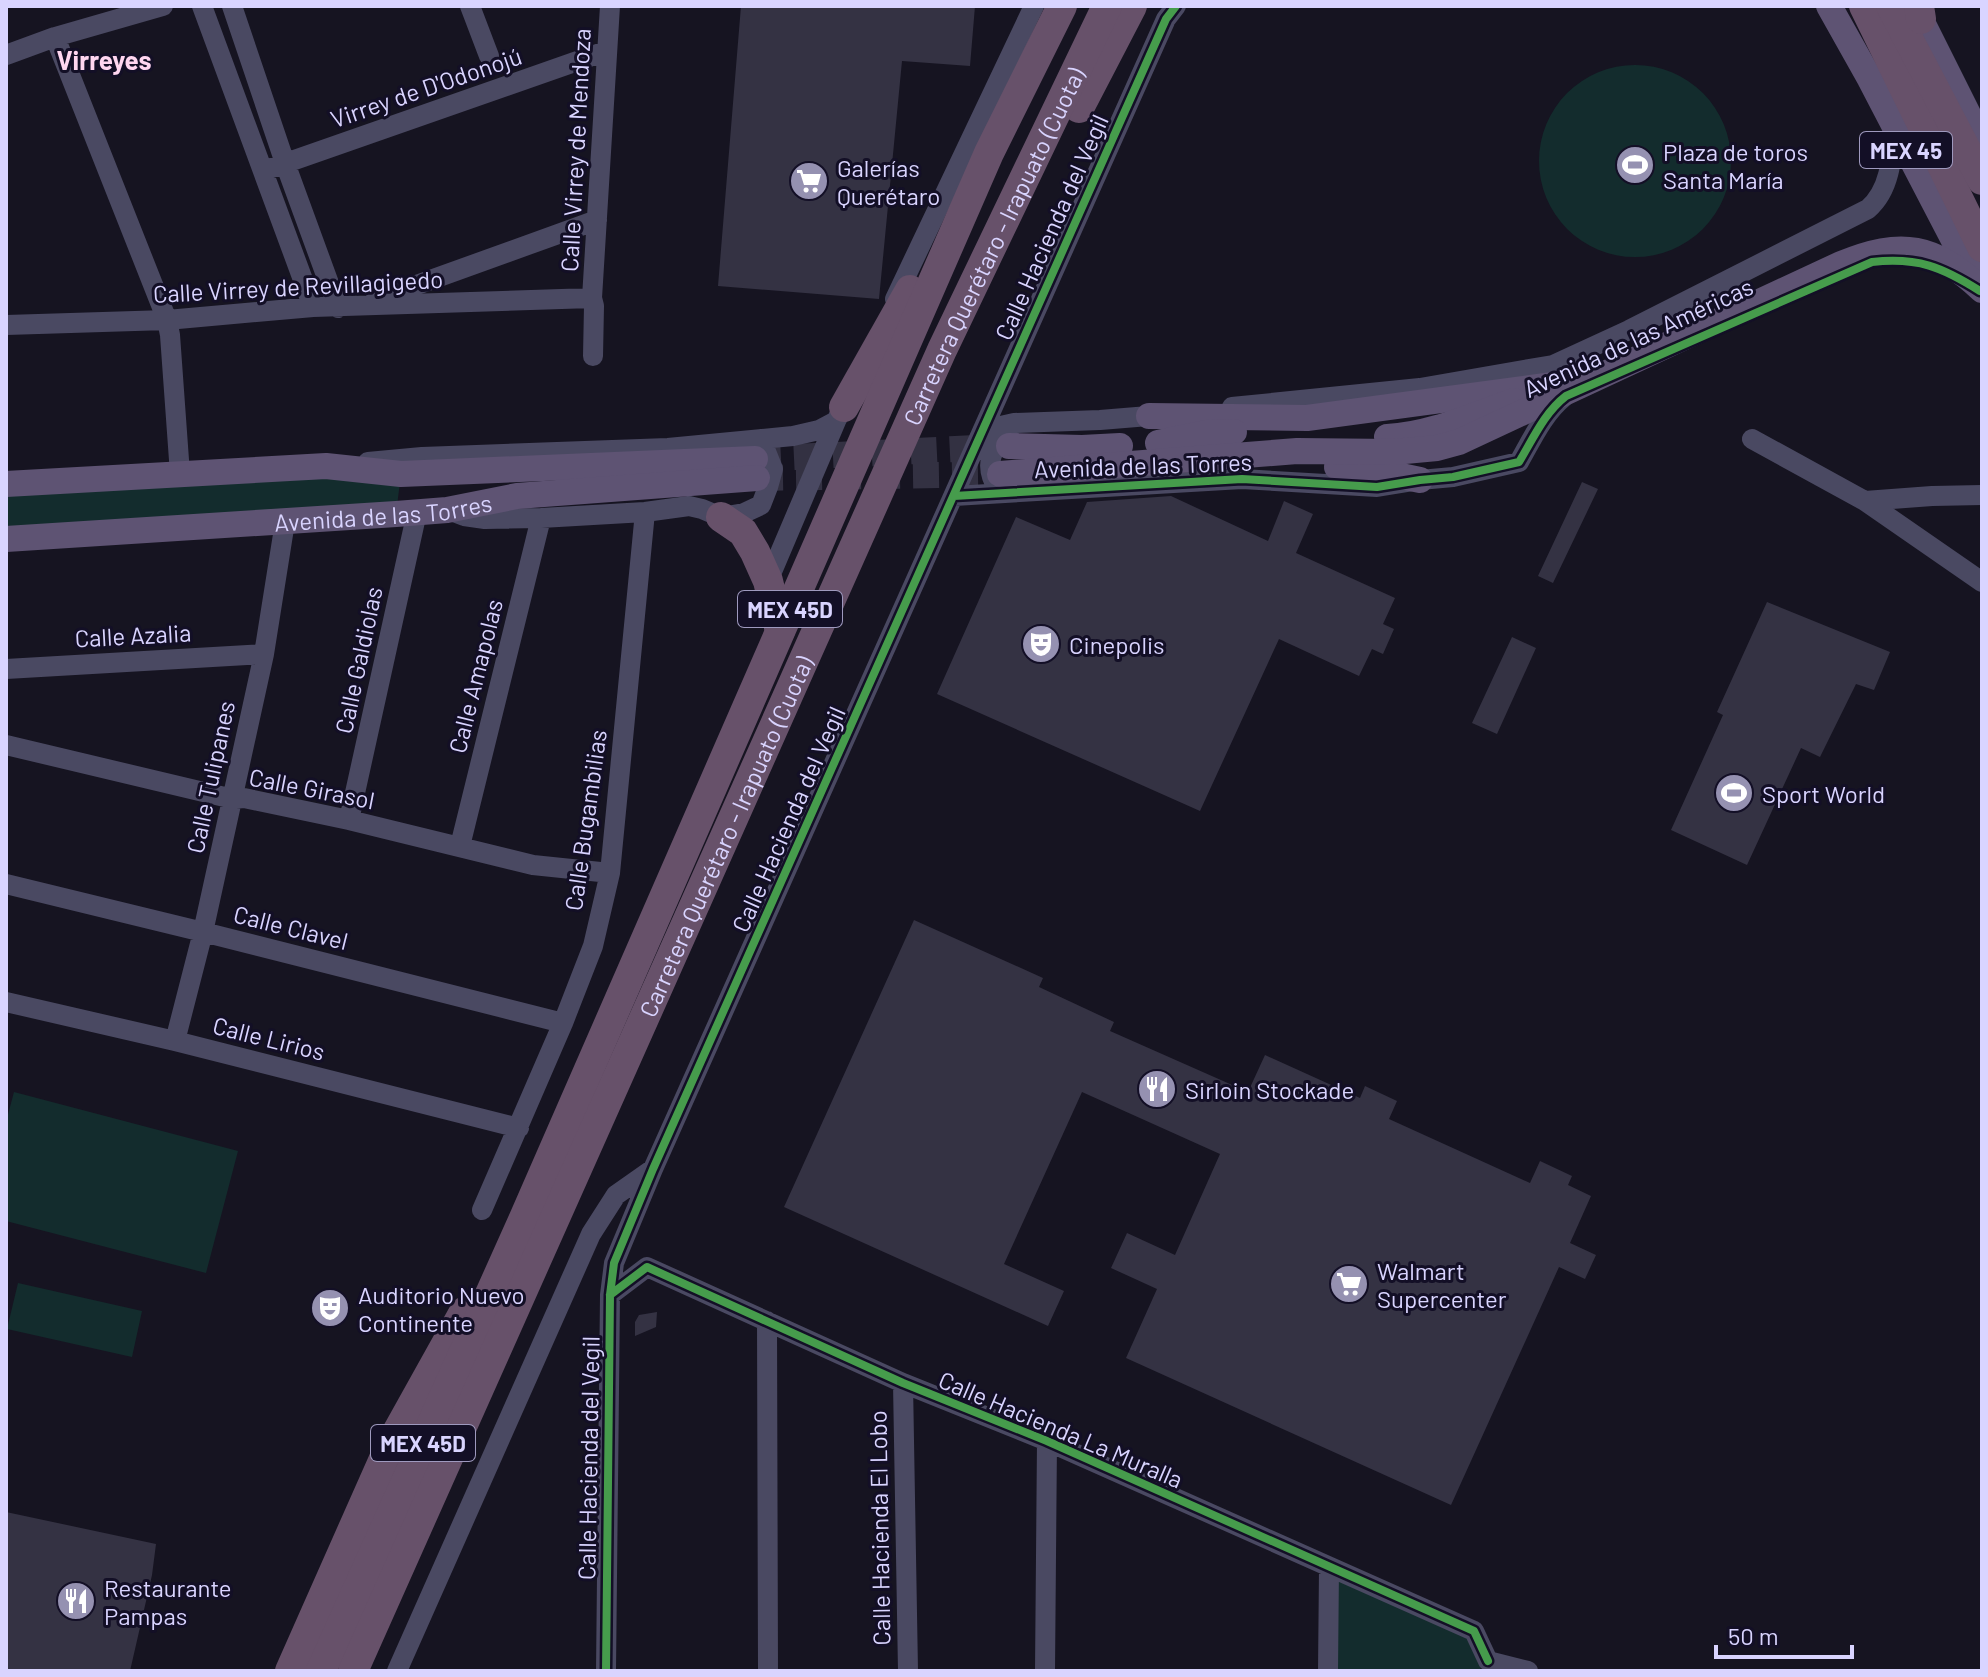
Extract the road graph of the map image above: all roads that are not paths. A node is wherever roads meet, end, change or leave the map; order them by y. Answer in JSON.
{"nodes":[{"id":1,"x":163,"y":6,"type":"edge"},
{"id":2,"x":202,"y":6,"type":"edge"},
{"id":3,"x":232,"y":6,"type":"edge"},
{"id":4,"x":470,"y":6,"type":"edge"},
{"id":5,"x":1034,"y":6,"type":"edge"},
{"id":6,"x":1062,"y":6,"type":"edge"},
{"id":7,"x":1107,"y":6,"type":"edge"},
{"id":8,"x":1132,"y":6,"type":"edge"},
{"id":9,"x":1829,"y":6,"type":"edge"},
{"id":10,"x":606,"y":12,"type":"edge"},
{"id":11,"x":1171,"y":12,"type":"edge"},
{"id":12,"x":1897,"y":13,"type":"edge"},
{"id":13,"x":55,"y":37,"type":"junction"},
{"id":14,"x":606,"y":51,"type":"junction"},
{"id":15,"x":6,"y":55,"type":"edge"},
{"id":16,"x":489,"y":56,"type":"dead end"},
{"id":17,"x":1894,"y":127,"type":"junction"},
{"id":18,"x":1982,"y":142,"type":"edge"},
{"id":19,"x":989,"y":153,"type":"junction"},
{"id":20,"x":285,"y":163,"type":"junction"},
{"id":21,"x":263,"y":171,"type":"junction"},
{"id":22,"x":1982,"y":180,"type":"edge"},
{"id":23,"x":597,"y":220,"type":"junction"},
{"id":24,"x":1982,"y":247,"type":"edge"},
{"id":25,"x":1982,"y":286,"type":"edge"},
{"id":26,"x":592,"y":298,"type":"junction"},
{"id":27,"x":359,"y":306,"type":"junction"},
{"id":28,"x":313,"y":307,"type":"junction"},
{"id":29,"x":338,"y":308,"type":"junction"},
{"id":30,"x":167,"y":320,"type":"junction"},
{"id":31,"x":6,"y":325,"type":"edge"},
{"id":32,"x":942,"y":350,"type":"junction"},
{"id":33,"x":593,"y":356,"type":"dead end"},
{"id":34,"x":1504,"y":375,"type":"junction"},
{"id":35,"x":1465,"y":381,"type":"junction"},
{"id":36,"x":1567,"y":389,"type":"junction"},
{"id":37,"x":840,"y":414,"type":"junction"},
{"id":38,"x":1149,"y":416,"type":"junction"},
{"id":39,"x":983,"y":430,"type":"junction"},
{"id":40,"x":1012,"y":435,"type":"junction"},
{"id":41,"x":1300,"y":436,"type":"junction"},
{"id":42,"x":1752,"y":439,"type":"dead end"},
{"id":43,"x":1158,"y":443,"type":"junction"},
{"id":44,"x":758,"y":459,"type":"junction"},
{"id":45,"x":1198,"y":459,"type":"junction"},
{"id":46,"x":180,"y":474,"type":"junction"},
{"id":47,"x":1420,"y":480,"type":"junction"},
{"id":48,"x":1000,"y":483,"type":"junction"},
{"id":49,"x":6,"y":484,"type":"edge"},
{"id":50,"x":1982,"y":495,"type":"edge"},
{"id":51,"x":954,"y":496,"type":"junction"},
{"id":52,"x":1865,"y":501,"type":"junction"},
{"id":53,"x":447,"y":510,"type":"junction"},
{"id":54,"x":417,"y":512,"type":"junction"},
{"id":55,"x":645,"y":512,"type":"junction"},
{"id":56,"x":721,"y":517,"type":"junction"},
{"id":57,"x":541,"y":518,"type":"junction"},
{"id":58,"x":285,"y":522,"type":"junction"},
{"id":59,"x":6,"y":539,"type":"edge"},
{"id":60,"x":1980,"y":573,"type":"edge"},
{"id":61,"x":768,"y":581,"type":"junction"},
{"id":62,"x":780,"y":631,"type":"junction"},
{"id":63,"x":264,"y":654,"type":"junction"},
{"id":64,"x":6,"y":669,"type":"edge"},
{"id":65,"x":6,"y":745,"type":"edge"},
{"id":66,"x":233,"y":799,"type":"junction"},
{"id":67,"x":349,"y":820,"type":"junction"},
{"id":68,"x":460,"y":846,"type":"junction"},
{"id":69,"x":610,"y":873,"type":"junction"},
{"id":70,"x":6,"y":884,"type":"edge"},
{"id":71,"x":203,"y":932,"type":"junction"},
{"id":72,"x":6,"y":1002,"type":"edge"},
{"id":73,"x":563,"y":1023,"type":"junction"},
{"id":74,"x":175,"y":1041,"type":"junction"},
{"id":75,"x":519,"y":1128,"type":"junction"},
{"id":76,"x":653,"y":1169,"type":"junction"},
{"id":77,"x":482,"y":1210,"type":"dead end"},
{"id":78,"x":525,"y":1216,"type":"junction"},
{"id":79,"x":610,"y":1295,"type":"junction"},
{"id":80,"x":767,"y":1321,"type":"junction"},
{"id":81,"x":903,"y":1383,"type":"junction"},
{"id":82,"x":1047,"y":1441,"type":"junction"},
{"id":83,"x":1329,"y":1568,"type":"junction"},
{"id":84,"x":1483,"y":1666,"type":"edge"},
{"id":85,"x":290,"y":1671,"type":"edge"},
{"id":86,"x":321,"y":1671,"type":"edge"},
{"id":87,"x":353,"y":1671,"type":"edge"},
{"id":88,"x":397,"y":1671,"type":"edge"},
{"id":89,"x":606,"y":1671,"type":"edge"},
{"id":90,"x":768,"y":1671,"type":"edge"},
{"id":91,"x":908,"y":1671,"type":"edge"},
{"id":92,"x":1045,"y":1671,"type":"edge"},
{"id":93,"x":1328,"y":1671,"type":"edge"},
{"id":94,"x":1528,"y":1671,"type":"edge"}],
"edges":[{"from":1,"to":13,"type":"street"},
{"from":2,"to":21,"type":"street"},
{"from":3,"to":20,"type":"street"},
{"from":4,"to":16,"type":"street"},
{"from":5,"to":37,"type":"street"},
{"from":6,"to":19,"type":"highway","name":"Carretera Querétaro - Irapuato (Cuota)","number":"MEX 45D"},
{"from":7,"to":32,"type":"highway","name":"Carretera Querétaro - Irapuato (Cuota)","number":"MEX 45D"},
{"from":8,"to":32,"type":"highway"},
{"from":9,"to":17,"type":"main road","number":"MEX 45"},
{"from":10,"to":14,"type":"street","name":"Calle Virrey de Mendoza"},
{"from":11,"to":39,"type":"street","name":"Calle Hacienda del Vegil"},
{"from":12,"to":18,"type":"main road","number":"MEX 45"},
{"from":12,"to":22,"type":"highway","number":"MEX 45"},
{"from":12,"to":24,"type":"highway","number":"MEX 45"},
{"from":13,"to":15,"type":"street"},
{"from":13,"to":30,"type":"street"},
{"from":14,"to":20,"type":"street","name":"Virrey de D'Odonojú"},
{"from":14,"to":23,"type":"street","name":"Calle Virrey de Mendoza"},
{"from":17,"to":25,"type":"main road","number":"MEX 45"},
{"from":17,"to":34,"type":"street","name":"Avenida de las Torres"},
{"from":19,"to":37,"type":"highway"},
{"from":19,"to":62,"type":"highway","name":"Carretera Querétaro - Irapuato (Cuota)","number":"MEX 45D"},
{"from":20,"to":21,"type":"street","name":"Virrey de D'Odonojú"},
{"from":20,"to":29,"type":"street"},
{"from":21,"to":28,"type":"street"},
{"from":23,"to":26,"type":"street","name":"Calle Virrey de Mendoza"},
{"from":23,"to":27,"type":"street"},
{"from":25,"to":36,"type":"main road","name":"Avenida de las Américas"},
{"from":25,"to":41,"type":"main road","name":"Avenida de las Américas"},
{"from":26,"to":27,"type":"street","name":"Calle Virrey de Revillagigedo"},
{"from":26,"to":33,"type":"street","name":"Calle Virrey de Mendoza"},
{"from":27,"to":29,"type":"street","name":"Calle Virrey de Revillagigedo"},
{"from":28,"to":29,"type":"street","name":"Calle Virrey de Revillagigedo"},
{"from":28,"to":30,"type":"street","name":"Calle Virrey de Revillagigedo"},
{"from":30,"to":31,"type":"street","name":"Calle Virrey de Revillagigedo"},
{"from":30,"to":46,"type":"street"},
{"from":32,"to":87,"type":"highway","name":"Carretera Querétaro - Irapuato (Cuota)","number":"MEX 45D"},
{"from":34,"to":35,"type":"street","name":"Avenida de las Torres"},
{"from":34,"to":36,"type":"street"},
{"from":35,"to":38,"type":"street","name":"Avenida de las Torres"},
{"from":35,"to":43,"type":"main road"},
{"from":36,"to":41,"type":"main road","name":"Avenida de las Américas"},
{"from":36,"to":47,"type":"street","name":"Avenida de las Torres"},
{"from":37,"to":44,"type":"street","name":"Avenida de las Torres"},
{"from":37,"to":61,"type":"street"},
{"from":38,"to":40,"type":"street","name":"Avenida de las Torres"},
{"from":38,"to":41,"type":"main road"},
{"from":39,"to":40,"type":"street","name":"Avenida de las Torres"},
{"from":39,"to":51,"type":"street","name":"Calle Hacienda del Vegil"},
{"from":40,"to":43,"type":"main road","name":"Avenida de las Torres"},
{"from":40,"to":48,"type":"street"},
{"from":41,"to":43,"type":"main road","name":"Avenida de las Torres"},
{"from":41,"to":45,"type":"main road","name":"Avenida de las Torres"},
{"from":42,"to":52,"type":"street"},
{"from":44,"to":46,"type":"main road","name":"Avenida de las Torres"},
{"from":44,"to":53,"type":"main road","name":"Avenida de las Torres"},
{"from":44,"to":56,"type":"street"},
{"from":45,"to":47,"type":"main road"},
{"from":45,"to":48,"type":"main road","name":"Avenida de las Torres"},
{"from":46,"to":49,"type":"main road","name":"Avenida de las Torres"},
{"from":47,"to":48,"type":"street","name":"Avenida de las Torres"},
{"from":48,"to":51,"type":"street","name":"Avenida de las Torres"},
{"from":50,"to":52,"type":"street"},
{"from":51,"to":76,"type":"street","name":"Calle Hacienda del Vegil"},
{"from":52,"to":60,"type":"street"},
{"from":53,"to":54,"type":"main road","name":"Avenida de las Torres"},
{"from":53,"to":57,"type":"street"},
{"from":54,"to":58,"type":"main road","name":"Avenida de las Torres"},
{"from":54,"to":67,"type":"street","name":"Calle Galdiolas"},
{"from":55,"to":56,"type":"street"},
{"from":55,"to":57,"type":"street"},
{"from":55,"to":69,"type":"street","name":"Calle Bugambilias"},
{"from":56,"to":61,"type":"highway"},
{"from":57,"to":68,"type":"street","name":"Calle Amapolas"},
{"from":58,"to":59,"type":"main road","name":"Avenida de las Torres"},
{"from":58,"to":63,"type":"street","name":"Calle Tulipanes"},
{"from":61,"to":62,"type":"highway"},
{"from":62,"to":78,"type":"highway","name":"Carretera Querétaro - Irapuato (Cuota)","number":"MEX 45D"},
{"from":63,"to":64,"type":"street","name":"Calle Azalia"},
{"from":63,"to":66,"type":"street","name":"Calle Tulipanes"},
{"from":65,"to":66,"type":"street","name":"Calle Girasol"},
{"from":66,"to":67,"type":"street","name":"Calle Girasol"},
{"from":66,"to":71,"type":"street","name":"Calle Tulipanes"},
{"from":67,"to":68,"type":"street","name":"Calle Girasol"},
{"from":68,"to":69,"type":"street","name":"Calle Girasol"},
{"from":69,"to":73,"type":"street","name":"Calle Bugambilias"},
{"from":70,"to":71,"type":"street","name":"Calle Clavel"},
{"from":71,"to":73,"type":"street","name":"Calle Clavel"},
{"from":71,"to":74,"type":"street","name":"Calle Tulipanes"},
{"from":72,"to":74,"type":"street","name":"Calle Lirios"},
{"from":73,"to":75,"type":"street","name":"Calle Bugambilias"},
{"from":74,"to":75,"type":"street","name":"Calle Lirios"},
{"from":75,"to":77,"type":"street","name":"Calle Bugambilias"},
{"from":76,"to":79,"type":"street","name":"Calle Hacienda del Vegil"},
{"from":76,"to":88,"type":"street"},
{"from":78,"to":85,"type":"highway"},
{"from":78,"to":86,"type":"highway","name":"Carretera Querétaro - Irapuato (Cuota)","number":"MEX 45D"},
{"from":79,"to":80,"type":"street","name":"Calle Hacienda La Muralla"},
{"from":79,"to":89,"type":"street","name":"Calle Hacienda del Vegil"},
{"from":80,"to":81,"type":"street","name":"Calle Hacienda La Muralla"},
{"from":80,"to":90,"type":"street"},
{"from":81,"to":82,"type":"street","name":"Calle Hacienda La Muralla"},
{"from":81,"to":91,"type":"street","name":"Calle Hacienda El Lobo"},
{"from":82,"to":83,"type":"street","name":"Calle Hacienda La Muralla"},
{"from":82,"to":92,"type":"street"},
{"from":83,"to":84,"type":"street","name":"Calle Hacienda La Muralla"},
{"from":83,"to":93,"type":"street"},
{"from":84,"to":94,"type":"street"}]}
